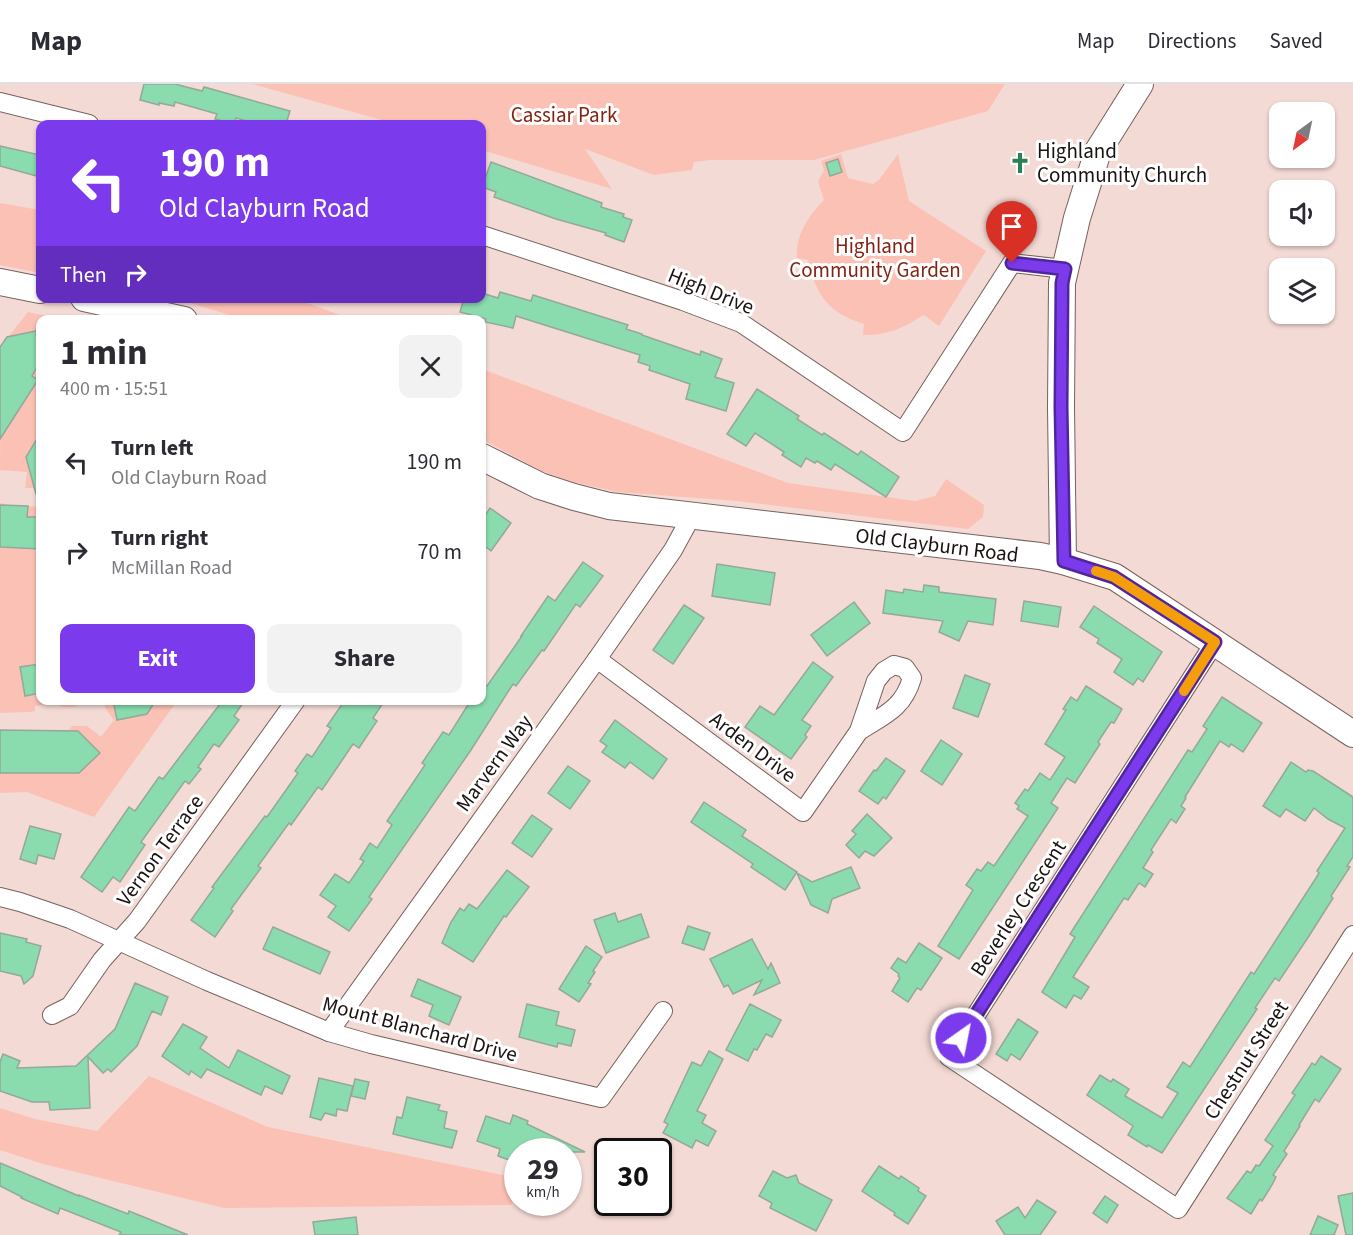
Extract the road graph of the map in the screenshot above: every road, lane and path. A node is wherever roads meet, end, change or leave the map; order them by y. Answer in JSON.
{"nodes":[{"id":1,"x":1140,"y":84,"type":"edge"},
{"id":2,"x":0,"y":102,"type":"edge"},
{"id":3,"x":73,"y":120,"type":"edge"},
{"id":4,"x":486,"y":236,"type":"edge"},
{"id":5,"x":1065,"y":269,"type":"junction"},
{"id":6,"x":0,"y":282,"type":"edge"},
{"id":7,"x":36,"y":289,"type":"edge"},
{"id":8,"x":107,"y":303,"type":"edge"},
{"id":9,"x":161,"y":315,"type":"edge"},
{"id":10,"x":486,"y":459,"type":"edge"},
{"id":11,"x":691,"y":516,"type":"junction"},
{"id":12,"x":1064,"y":561,"type":"junction"},
{"id":13,"x":1215,"y":642,"type":"junction"},
{"id":14,"x":597,"y":659,"type":"junction"},
{"id":15,"x":292,"y":705,"type":"edge"},
{"id":16,"x":859,"y":731,"type":"dead end"},
{"id":17,"x":1353,"y":734,"type":"edge"},
{"id":18,"x":0,"y":897,"type":"edge"},
{"id":19,"x":1353,"y":935,"type":"edge"},
{"id":20,"x":119,"y":942,"type":"junction"},
{"id":21,"x":663,"y":1011,"type":"dead end"},
{"id":22,"x":52,"y":1016,"type":"dead end"},
{"id":23,"x":329,"y":1032,"type":"junction"},
{"id":24,"x":1178,"y":1209,"type":"joint"}],
"edges":[{"from":1,"to":5,"type":"main road"},
{"from":2,"to":3,"type":"street"},
{"from":4,"to":5,"type":"street","name":"High Drive"},
{"from":5,"to":12,"type":"main road"},
{"from":6,"to":7,"type":"main road"},
{"from":8,"to":9,"type":"main road"},
{"from":10,"to":11,"type":"main road","name":"Old Clayburn Road"},
{"from":11,"to":12,"type":"main road","name":"Old Clayburn Road"},
{"from":11,"to":14,"type":"street","name":"Marvern Way"},
{"from":12,"to":13,"type":"main road","name":"Old Clayburn Road"},
{"from":13,"to":17,"type":"main road","name":"Old Clayburn Road"},
{"from":13,"to":24,"type":"street","name":"Beverley Crescent"},
{"from":14,"to":16,"type":"street","name":"Arden Drive"},
{"from":14,"to":23,"type":"street","name":"Marvern Way"},
{"from":15,"to":20,"type":"street","name":"Vernon Terrace"},
{"from":18,"to":20,"type":"street","name":"Mount Blanchard Drive"},
{"from":19,"to":24,"type":"street","name":"Chestnut Street"},
{"from":20,"to":22,"type":"street","name":"Vernon Terrace"},
{"from":20,"to":23,"type":"street","name":"Mount Blanchard Drive"},
{"from":21,"to":23,"type":"street","name":"Mount Blanchard Drive"}]}
